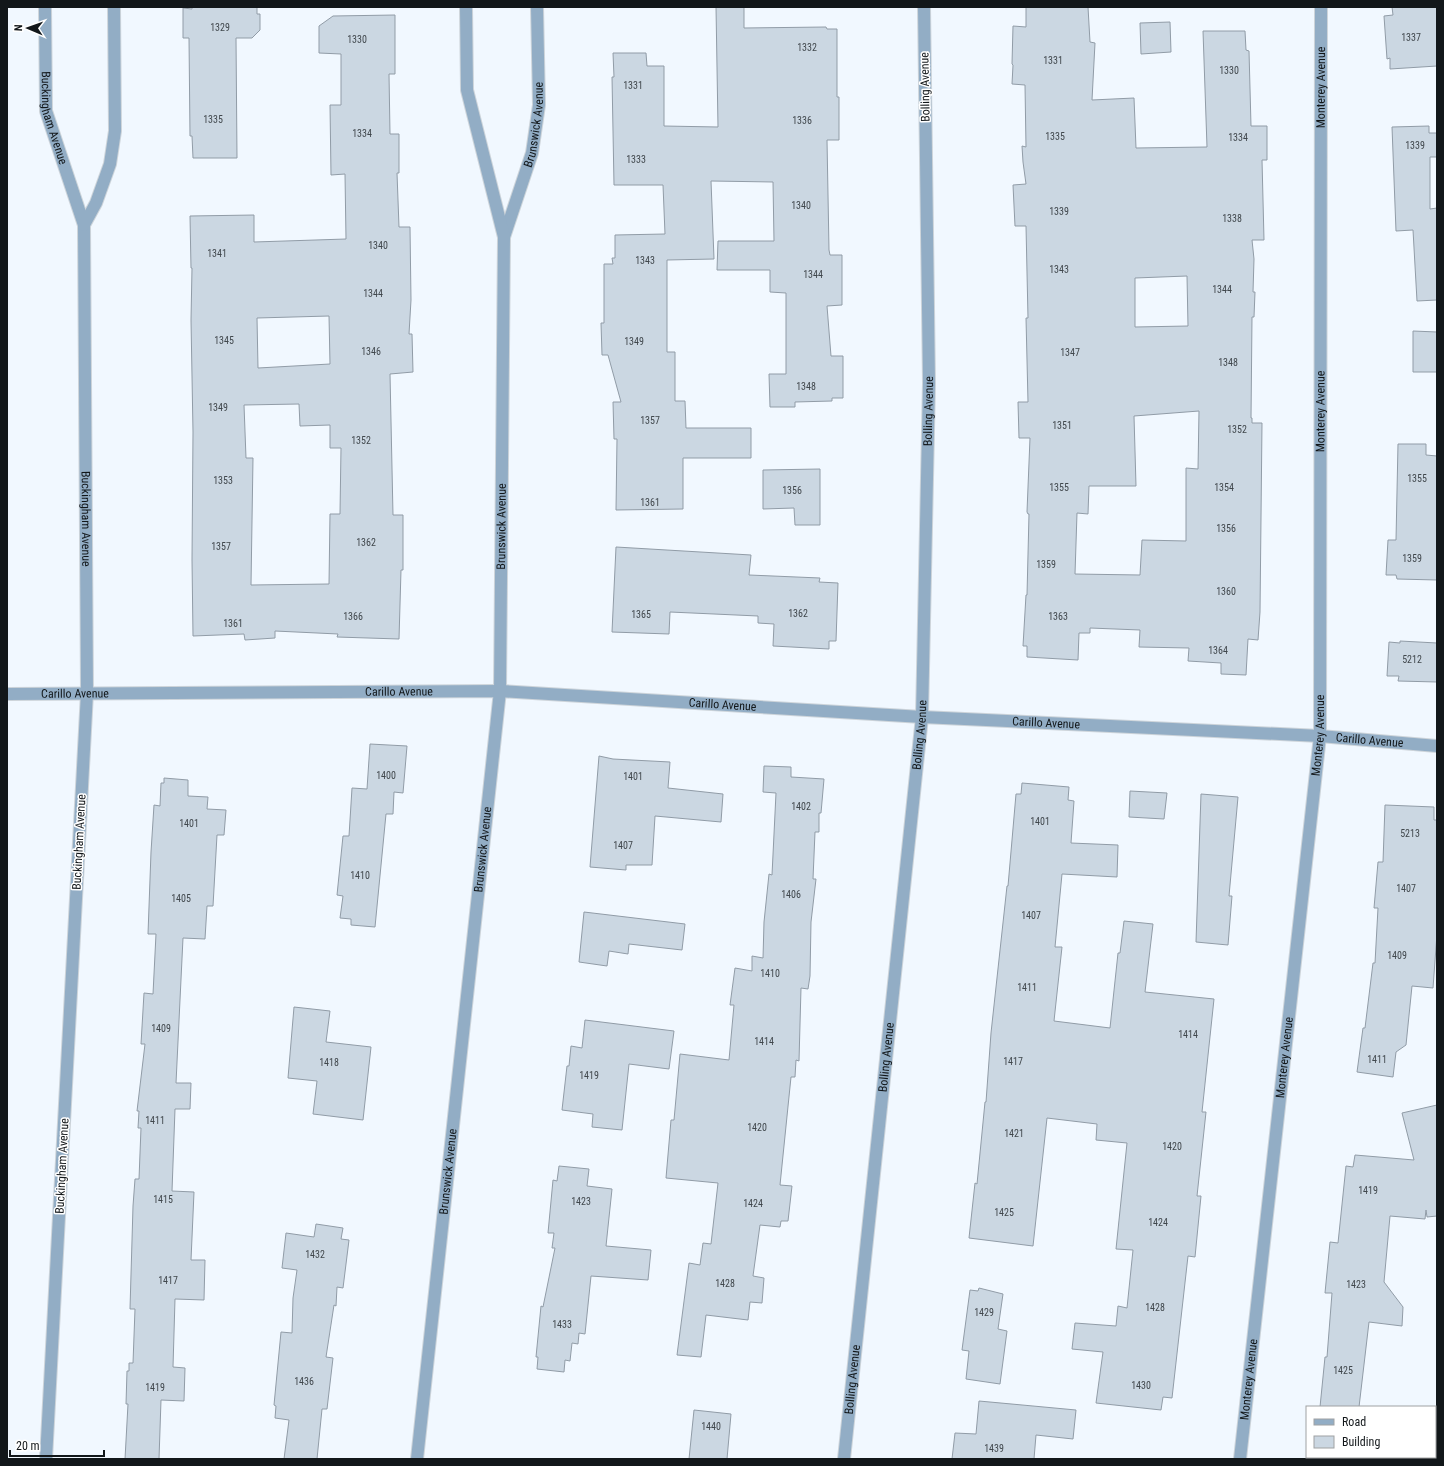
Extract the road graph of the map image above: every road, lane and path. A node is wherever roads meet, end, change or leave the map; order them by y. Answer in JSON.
{"nodes":[{"id":1,"x":44,"y":7,"type":"edge"},
{"id":2,"x":114,"y":7,"type":"edge"},
{"id":3,"x":466,"y":7,"type":"edge"},
{"id":4,"x":537,"y":7,"type":"edge"},
{"id":5,"x":924,"y":7,"type":"edge"},
{"id":6,"x":1321,"y":7,"type":"edge"},
{"id":7,"x":84,"y":225,"type":"junction"},
{"id":8,"x":504,"y":237,"type":"junction"},
{"id":9,"x":87,"y":692,"type":"junction"},
{"id":10,"x":500,"y":692,"type":"junction"},
{"id":11,"x":7,"y":694,"type":"edge"},
{"id":12,"x":922,"y":717,"type":"junction"},
{"id":13,"x":1320,"y":736,"type":"junction"},
{"id":14,"x":1437,"y":746,"type":"edge"},
{"id":15,"x":46,"y":1459,"type":"edge"},
{"id":16,"x":416,"y":1459,"type":"edge"},
{"id":17,"x":844,"y":1459,"type":"edge"},
{"id":18,"x":1240,"y":1459,"type":"edge"}],
"edges":[{"from":1,"to":7,"type":"street","name":"Buckingham Avenue"},
{"from":2,"to":7,"type":"street","name":"Buckingham Avenue"},
{"from":3,"to":8,"type":"street","name":"Brunswick Avenue"},
{"from":4,"to":8,"type":"street","name":"Brunswick Avenue"},
{"from":5,"to":12,"type":"street","name":"Bolling Avenue"},
{"from":6,"to":13,"type":"street","name":"Monterey Avenue"},
{"from":7,"to":9,"type":"street","name":"Buckingham Avenue"},
{"from":8,"to":10,"type":"street","name":"Brunswick Avenue"},
{"from":9,"to":10,"type":"street","name":"Carillo Avenue"},
{"from":9,"to":11,"type":"street","name":"Carillo Avenue"},
{"from":9,"to":15,"type":"street","name":"Buckingham Avenue"},
{"from":10,"to":12,"type":"street","name":"Carillo Avenue"},
{"from":10,"to":16,"type":"street","name":"Brunswick Avenue"},
{"from":12,"to":13,"type":"street","name":"Carillo Avenue"},
{"from":12,"to":17,"type":"street","name":"Bolling Avenue"},
{"from":13,"to":14,"type":"street","name":"Carillo Avenue"},
{"from":13,"to":18,"type":"street","name":"Monterey Avenue"}]}
